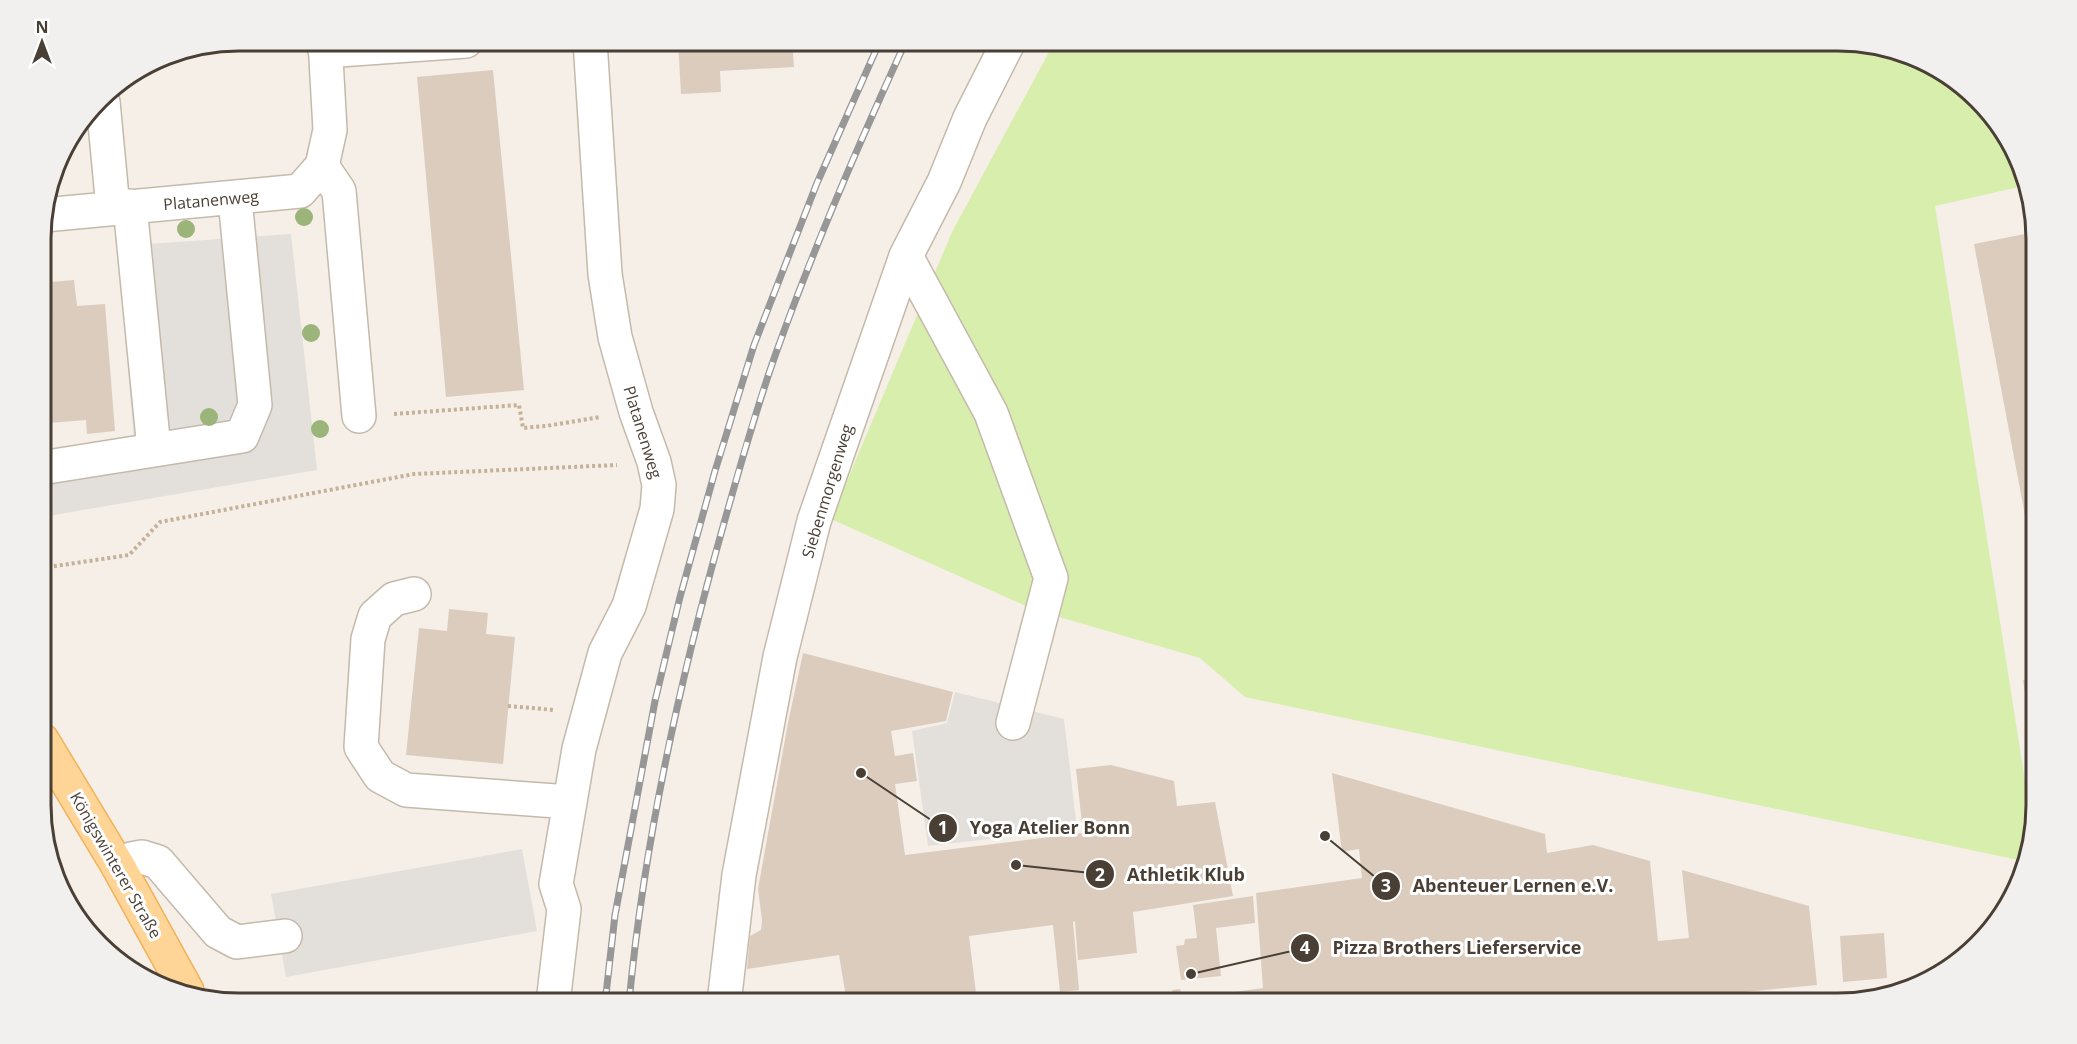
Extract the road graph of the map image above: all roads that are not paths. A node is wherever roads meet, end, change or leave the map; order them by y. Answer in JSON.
{"nodes":[{"id":1,"x":325,"y":51,"type":"edge"},
{"id":2,"x":591,"y":51,"type":"edge"},
{"id":3,"x":1004,"y":51,"type":"edge"},
{"id":4,"x":104,"y":109,"type":"edge"},
{"id":5,"x":322,"y":166,"type":"junction"},
{"id":6,"x":235,"y":199,"type":"junction"},
{"id":7,"x":121,"y":207,"type":"junction"},
{"id":8,"x":53,"y":213,"type":"edge"},
{"id":9,"x":906,"y":256,"type":"junction"},
{"id":10,"x":359,"y":416,"type":"road end"},
{"id":11,"x":154,"y":449,"type":"junction"},
{"id":12,"x":51,"y":466,"type":"edge"},
{"id":13,"x":414,"y":594,"type":"dead end"},
{"id":14,"x":1012,"y":723,"type":"dead end"},
{"id":15,"x":51,"y":755,"type":"edge"},
{"id":16,"x":570,"y":802,"type":"junction"},
{"id":17,"x":118,"y":866,"type":"junction"},
{"id":18,"x":285,"y":936,"type":"dead end"},
{"id":19,"x":183,"y":984,"type":"edge"},
{"id":20,"x":554,"y":993,"type":"edge"},
{"id":21,"x":725,"y":993,"type":"edge"}],
"edges":[{"from":1,"to":5,"type":"street","name":"Platanenweg"},
{"from":2,"to":16,"type":"street","name":"Platanenweg"},
{"from":3,"to":9,"type":"street","name":"Siebenmorgenweg"},
{"from":4,"to":7,"type":"street"},
{"from":5,"to":6,"type":"street","name":"Platanenweg"},
{"from":5,"to":10,"type":"street"},
{"from":6,"to":7,"type":"street","name":"Platanenweg"},
{"from":6,"to":11,"type":"street"},
{"from":7,"to":8,"type":"street","name":"Platanenweg"},
{"from":7,"to":11,"type":"street"},
{"from":9,"to":14,"type":"street"},
{"from":9,"to":21,"type":"street","name":"Siebenmorgenweg"},
{"from":11,"to":12,"type":"street"},
{"from":13,"to":16,"type":"street"},
{"from":15,"to":17,"type":"main road","name":"Königswinterer Straße"},
{"from":16,"to":20,"type":"street","name":"Platanenweg"},
{"from":17,"to":18,"type":"street"},
{"from":17,"to":19,"type":"main road","name":"Königswinterer Straße"}]}
